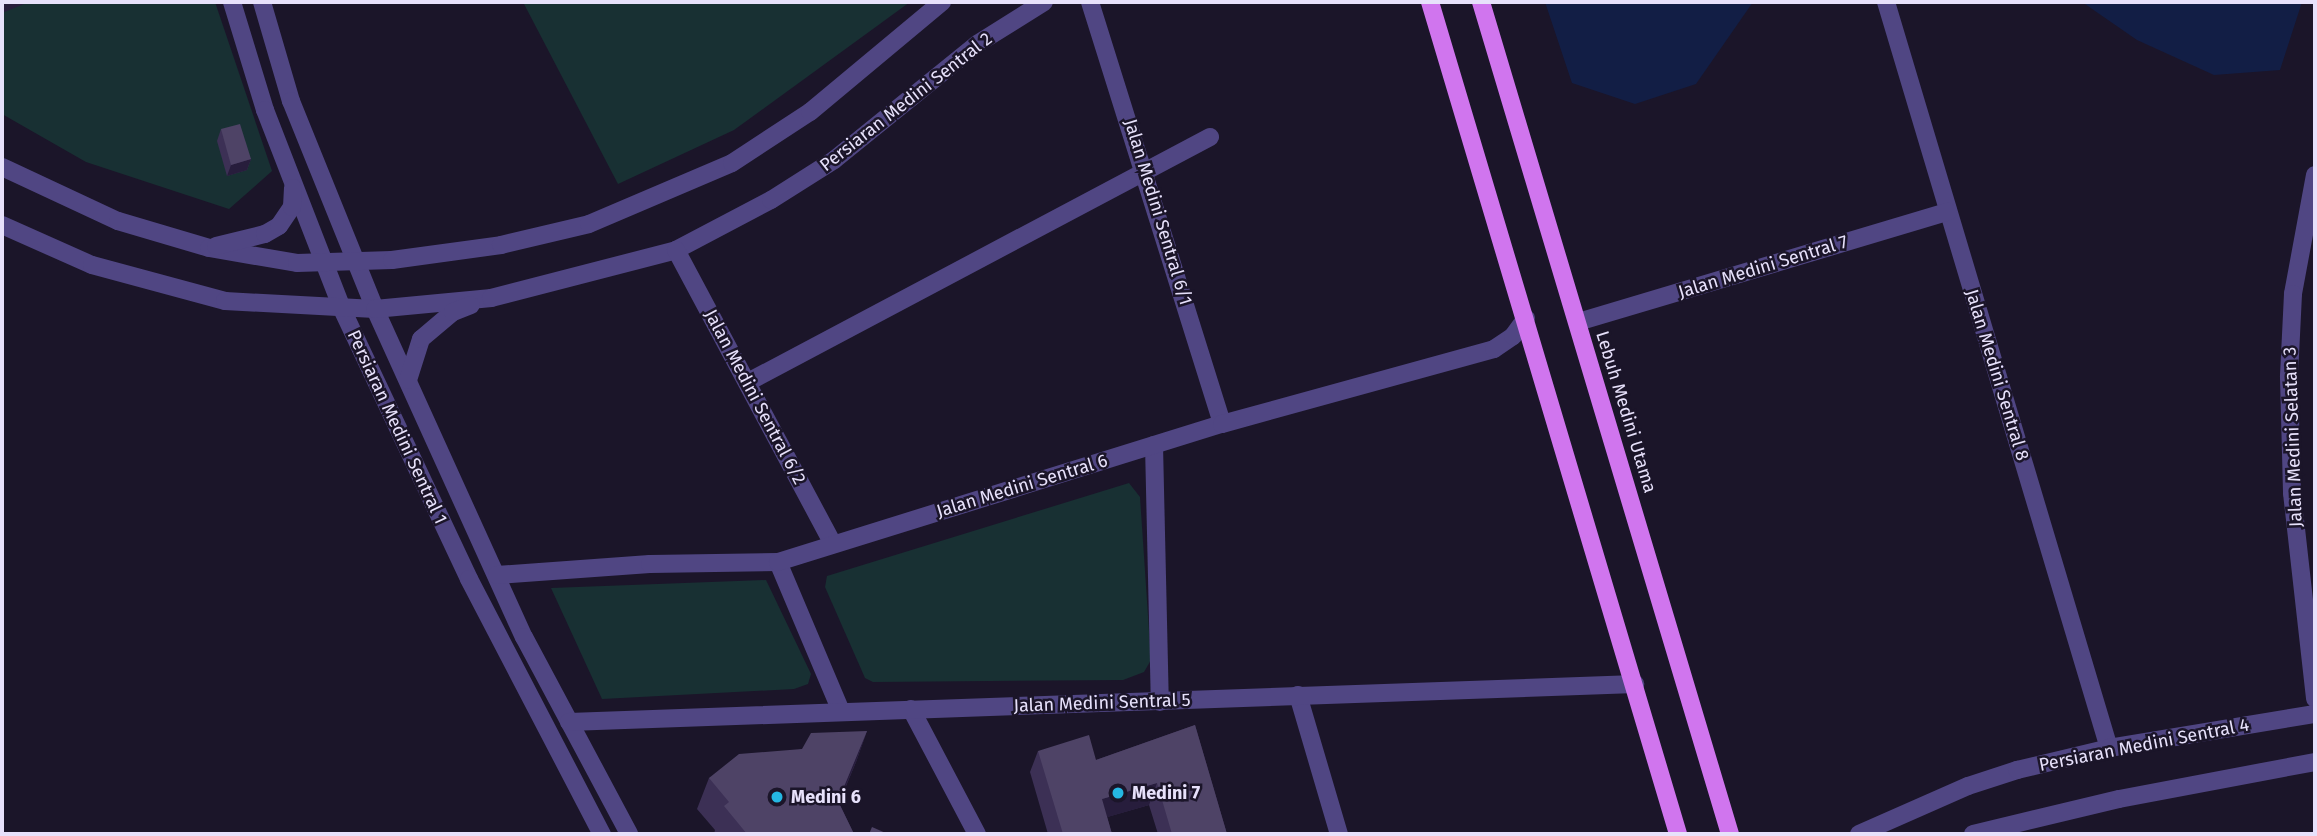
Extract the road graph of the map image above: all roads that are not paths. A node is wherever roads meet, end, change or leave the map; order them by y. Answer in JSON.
{"nodes":[{"id":1,"x":232,"y":2,"type":"edge"},
{"id":2,"x":262,"y":2,"type":"edge"},
{"id":3,"x":943,"y":2,"type":"edge"},
{"id":4,"x":1044,"y":2,"type":"edge"},
{"id":5,"x":1090,"y":2,"type":"edge"},
{"id":6,"x":1430,"y":2,"type":"edge"},
{"id":7,"x":1481,"y":2,"type":"edge"},
{"id":8,"x":1886,"y":2,"type":"edge"},
{"id":9,"x":1210,"y":137,"type":"dead end"},
{"id":10,"x":2,"y":167,"type":"edge"},
{"id":11,"x":1145,"y":167,"type":"junction"},
{"id":12,"x":2315,"y":175,"type":"edge"},
{"id":13,"x":293,"y":184,"type":"junction"},
{"id":14,"x":1948,"y":212,"type":"junction"},
{"id":15,"x":2,"y":225,"type":"edge"},
{"id":16,"x":209,"y":248,"type":"junction"},
{"id":17,"x":676,"y":250,"type":"junction"},
{"id":18,"x":357,"y":262,"type":"junction"},
{"id":19,"x":326,"y":264,"type":"junction"},
{"id":20,"x":491,"y":298,"type":"junction"},
{"id":21,"x":342,"y":309,"type":"junction"},
{"id":22,"x":375,"y":309,"type":"junction"},
{"id":23,"x":1526,"y":318,"type":"junction"},
{"id":24,"x":1578,"y":322,"type":"junction"},
{"id":25,"x":408,"y":380,"type":"junction"},
{"id":26,"x":748,"y":382,"type":"junction"},
{"id":27,"x":1222,"y":424,"type":"junction"},
{"id":28,"x":1154,"y":445,"type":"junction"},
{"id":29,"x":833,"y":544,"type":"junction"},
{"id":30,"x":778,"y":562,"type":"junction"},
{"id":31,"x":497,"y":575,"type":"junction"},
{"id":32,"x":1635,"y":684,"type":"junction"},
{"id":33,"x":1298,"y":695,"type":"junction"},
{"id":34,"x":2315,"y":699,"type":"edge"},
{"id":35,"x":1160,"y":702,"type":"junction"},
{"id":36,"x":911,"y":709,"type":"junction"},
{"id":37,"x":842,"y":711,"type":"junction"},
{"id":38,"x":2315,"y":714,"type":"edge"},
{"id":39,"x":569,"y":722,"type":"junction"},
{"id":40,"x":2109,"y":748,"type":"junction"},
{"id":41,"x":2315,"y":762,"type":"edge"},
{"id":42,"x":603,"y":834,"type":"edge"},
{"id":43,"x":629,"y":834,"type":"edge"},
{"id":44,"x":977,"y":834,"type":"edge"},
{"id":45,"x":1339,"y":834,"type":"edge"},
{"id":46,"x":1678,"y":834,"type":"edge"},
{"id":47,"x":1730,"y":834,"type":"edge"},
{"id":48,"x":1859,"y":834,"type":"edge"},
{"id":49,"x":1973,"y":834,"type":"edge"}],
"edges":[{"from":1,"to":13,"type":"street","name":"Persiaran Medini Sentral 1"},
{"from":2,"to":18,"type":"street","name":"Persiaran Medini Sentral 1"},
{"from":3,"to":18,"type":"street"},
{"from":4,"to":17,"type":"street","name":"Persiaran Medini Sentral 2"},
{"from":5,"to":11,"type":"street","name":"Jalan Medini Sentral 6/1"},
{"from":6,"to":23,"type":"main road"},
{"from":7,"to":24,"type":"main road","name":"Lebuh Medini Utama"},
{"from":8,"to":14,"type":"street","name":"Jalan Medini Sentral 8"},
{"from":9,"to":11,"type":"street"},
{"from":10,"to":16,"type":"street"},
{"from":11,"to":26,"type":"street"},
{"from":11,"to":27,"type":"street","name":"Jalan Medini Sentral 6/1"},
{"from":12,"to":34,"type":"street","name":"Jalan Medini Selatan 3"},
{"from":13,"to":16,"type":"street"},
{"from":13,"to":19,"type":"street","name":"Persiaran Medini Sentral 1"},
{"from":14,"to":24,"type":"street","name":"Jalan Medini Sentral 7"},
{"from":14,"to":40,"type":"street","name":"Jalan Medini Sentral 8"},
{"from":15,"to":21,"type":"street","name":"Persiaran Medini Sentral 2"},
{"from":16,"to":19,"type":"street"},
{"from":17,"to":20,"type":"street","name":"Persiaran Medini Sentral 2"},
{"from":17,"to":26,"type":"street","name":"Jalan Medini Sentral 6/2"},
{"from":18,"to":19,"type":"street"},
{"from":18,"to":22,"type":"street","name":"Persiaran Medini Sentral 1"},
{"from":19,"to":21,"type":"street","name":"Persiaran Medini Sentral 1"},
{"from":20,"to":22,"type":"street","name":"Persiaran Medini Sentral 2"},
{"from":20,"to":25,"type":"street"},
{"from":21,"to":22,"type":"street","name":"Persiaran Medini Sentral 2"},
{"from":21,"to":42,"type":"street","name":"Persiaran Medini Sentral 1"},
{"from":22,"to":25,"type":"street","name":"Persiaran Medini Sentral 1"},
{"from":23,"to":27,"type":"street","name":"Jalan Medini Sentral 6"},
{"from":23,"to":32,"type":"main road"},
{"from":24,"to":47,"type":"main road","name":"Lebuh Medini Utama"},
{"from":25,"to":31,"type":"street","name":"Persiaran Medini Sentral 1"},
{"from":26,"to":29,"type":"street","name":"Jalan Medini Sentral 6/2"},
{"from":27,"to":28,"type":"street","name":"Jalan Medini Sentral 6"},
{"from":28,"to":29,"type":"street","name":"Jalan Medini Sentral 6"},
{"from":28,"to":35,"type":"street"},
{"from":29,"to":30,"type":"street","name":"Jalan Medini Sentral 6"},
{"from":30,"to":31,"type":"street","name":"Jalan Medini Sentral 6"},
{"from":30,"to":37,"type":"street"},
{"from":31,"to":39,"type":"street","name":"Persiaran Medini Sentral 1"},
{"from":32,"to":33,"type":"street","name":"Jalan Medini Sentral 5"},
{"from":32,"to":46,"type":"main road"},
{"from":33,"to":35,"type":"street","name":"Jalan Medini Sentral 5"},
{"from":33,"to":45,"type":"street"},
{"from":35,"to":36,"type":"street","name":"Jalan Medini Sentral 5"},
{"from":36,"to":37,"type":"street","name":"Jalan Medini Sentral 5"},
{"from":36,"to":44,"type":"street"},
{"from":37,"to":39,"type":"street","name":"Jalan Medini Sentral 5"},
{"from":38,"to":40,"type":"street","name":"Persiaran Medini Sentral 4"},
{"from":39,"to":43,"type":"street","name":"Persiaran Medini Sentral 1"},
{"from":40,"to":48,"type":"street","name":"Persiaran Medini Sentral 4"},
{"from":41,"to":49,"type":"street"}]}
